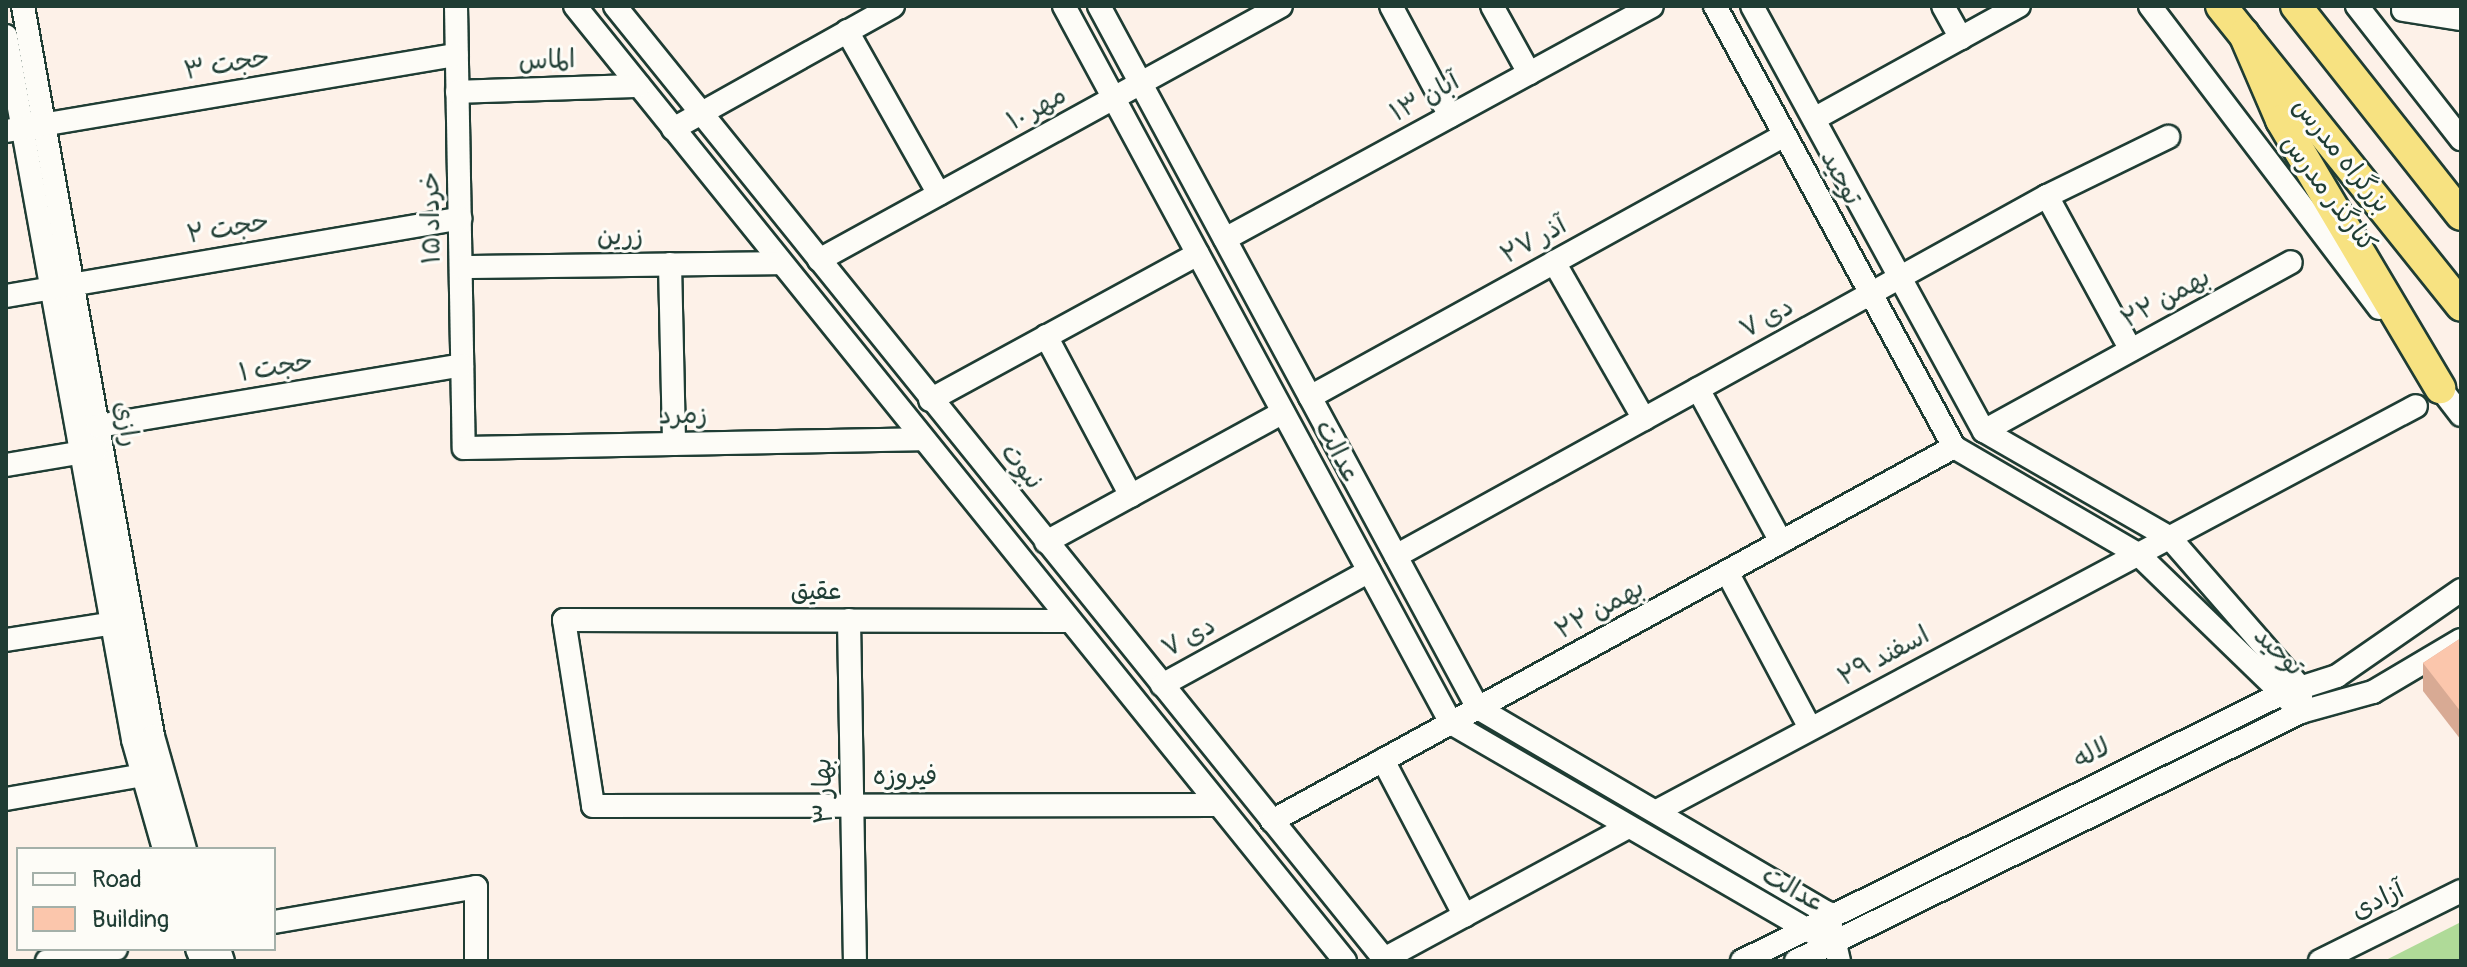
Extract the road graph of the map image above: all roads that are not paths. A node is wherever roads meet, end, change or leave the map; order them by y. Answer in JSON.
{"nodes":[{"id":1,"x":23,"y":6,"type":"edge"},
{"id":2,"x":456,"y":6,"type":"edge"},
{"id":3,"x":575,"y":6,"type":"edge"},
{"id":4,"x":615,"y":6,"type":"edge"},
{"id":5,"x":893,"y":6,"type":"edge"},
{"id":6,"x":1064,"y":6,"type":"edge"},
{"id":7,"x":1099,"y":6,"type":"edge"},
{"id":8,"x":1281,"y":6,"type":"edge"},
{"id":9,"x":1391,"y":6,"type":"edge"},
{"id":10,"x":1492,"y":6,"type":"edge"},
{"id":11,"x":1652,"y":6,"type":"edge"},
{"id":12,"x":1715,"y":6,"type":"edge"},
{"id":13,"x":1752,"y":6,"type":"edge"},
{"id":14,"x":1943,"y":6,"type":"edge"},
{"id":15,"x":2019,"y":6,"type":"edge"},
{"id":16,"x":2150,"y":6,"type":"edge"},
{"id":17,"x":2221,"y":6,"type":"edge"},
{"id":18,"x":2296,"y":6,"type":"edge"},
{"id":19,"x":2357,"y":6,"type":"edge"},
{"id":20,"x":2403,"y":10,"type":"dead end"},
{"id":21,"x":2461,"y":19,"type":"edge"},
{"id":22,"x":847,"y":31,"type":"junction"},
{"id":23,"x":2244,"y":34,"type":"junction"},
{"id":24,"x":6,"y":36,"type":"edge"},
{"id":25,"x":1961,"y":38,"type":"junction"},
{"id":26,"x":457,"y":55,"type":"junction"},
{"id":27,"x":1529,"y":73,"type":"junction"},
{"id":28,"x":1141,"y":83,"type":"junction"},
{"id":29,"x":639,"y":86,"type":"junction"},
{"id":30,"x":457,"y":92,"type":"junction"},
{"id":31,"x":1114,"y":98,"type":"junction"},
{"id":32,"x":700,"y":112,"type":"junction"},
{"id":33,"x":1450,"y":116,"type":"junction"},
{"id":34,"x":1814,"y":119,"type":"junction"},
{"id":35,"x":25,"y":128,"type":"edge"},
{"id":36,"x":673,"y":129,"type":"junction"},
{"id":37,"x":1785,"y":135,"type":"junction"},
{"id":38,"x":2168,"y":137,"type":"dead end"},
{"id":39,"x":2461,"y":139,"type":"edge"},
{"id":40,"x":939,"y":194,"type":"junction"},
{"id":41,"x":2047,"y":196,"type":"junction"},
{"id":42,"x":2461,"y":215,"type":"edge"},
{"id":43,"x":460,"y":218,"type":"junction"},
{"id":44,"x":1225,"y":239,"type":"junction"},
{"id":45,"x":1198,"y":254,"type":"junction"},
{"id":46,"x":819,"y":260,"type":"junction"},
{"id":47,"x":1554,"y":262,"type":"junction"},
{"id":48,"x":2291,"y":262,"type":"dead end"},
{"id":49,"x":780,"y":263,"type":"junction"},
{"id":50,"x":670,"y":264,"type":"junction"},
{"id":51,"x":461,"y":267,"type":"junction"},
{"id":52,"x":1900,"y":277,"type":"junction"},
{"id":53,"x":63,"y":286,"type":"junction"},
{"id":54,"x":1871,"y":294,"type":"junction"},
{"id":55,"x":6,"y":296,"type":"edge"},
{"id":56,"x":2461,"y":306,"type":"edge"},
{"id":57,"x":1046,"y":336,"type":"junction"},
{"id":58,"x":2131,"y":350,"type":"junction"},
{"id":59,"x":462,"y":365,"type":"junction"},
{"id":60,"x":2440,"y":388,"type":"junction"},
{"id":61,"x":1698,"y":389,"type":"junction"},
{"id":62,"x":1310,"y":397,"type":"junction"},
{"id":63,"x":930,"y":400,"type":"junction"},
{"id":64,"x":2416,"y":406,"type":"dead end"},
{"id":65,"x":1283,"y":412,"type":"junction"},
{"id":66,"x":2461,"y":415,"type":"edge"},
{"id":67,"x":1644,"y":419,"type":"junction"},
{"id":68,"x":98,"y":426,"type":"junction"},
{"id":69,"x":464,"y":429,"type":"joint"},
{"id":70,"x":1984,"y":431,"type":"junction"},
{"id":71,"x":921,"y":439,"type":"junction"},
{"id":72,"x":674,"y":444,"type":"junction"},
{"id":73,"x":1954,"y":447,"type":"junction"},
{"id":74,"x":92,"y":451,"type":"junction"},
{"id":75,"x":6,"y":465,"type":"edge"},
{"id":76,"x":1131,"y":496,"type":"junction"},
{"id":77,"x":2170,"y":538,"type":"junction"},
{"id":78,"x":1046,"y":542,"type":"junction"},
{"id":79,"x":1781,"y":542,"type":"junction"},
{"id":80,"x":2138,"y":554,"type":"junction"},
{"id":81,"x":1396,"y":556,"type":"junction"},
{"id":82,"x":1369,"y":571,"type":"junction"},
{"id":83,"x":1727,"y":572,"type":"junction"},
{"id":84,"x":2461,"y":590,"type":"edge"},
{"id":85,"x":849,"y":620,"type":"junction"},
{"id":86,"x":1069,"y":621,"type":"junction"},
{"id":87,"x":122,"y":622,"type":"junction"},
{"id":88,"x":6,"y":640,"type":"edge"},
{"id":89,"x":2461,"y":640,"type":"edge"},
{"id":90,"x":1162,"y":685,"type":"junction"},
{"id":91,"x":2291,"y":691,"type":"junction"},
{"id":92,"x":1478,"y":708,"type":"junction"},
{"id":93,"x":2301,"y":712,"type":"junction"},
{"id":94,"x":1451,"y":723,"type":"junction"},
{"id":95,"x":1810,"y":728,"type":"junction"},
{"id":96,"x":1383,"y":760,"type":"junction"},
{"id":97,"x":153,"y":774,"type":"junction"},
{"id":98,"x":6,"y":799,"type":"edge"},
{"id":99,"x":1218,"y":805,"type":"junction"},
{"id":100,"x":593,"y":806,"type":"joint"},
{"id":101,"x":852,"y":806,"type":"junction"},
{"id":102,"x":1657,"y":811,"type":"junction"},
{"id":103,"x":1272,"y":821,"type":"junction"},
{"id":104,"x":1628,"y":827,"type":"junction"},
{"id":105,"x":175,"y":847,"type":"edge"},
{"id":106,"x":2461,"y":891,"type":"edge"},
{"id":107,"x":1828,"y":913,"type":"junction"},
{"id":108,"x":1465,"y":916,"type":"junction"},
{"id":109,"x":276,"y":922,"type":"edge"},
{"id":110,"x":1801,"y":929,"type":"junction"},
{"id":111,"x":104,"y":951,"type":"edge"},
{"id":112,"x":1834,"y":952,"type":"edge"},
{"id":113,"x":1385,"y":960,"type":"edge"},
{"id":114,"x":47,"y":961,"type":"edge"},
{"id":115,"x":476,"y":961,"type":"edge"},
{"id":116,"x":855,"y":961,"type":"edge"},
{"id":117,"x":1345,"y":961,"type":"edge"},
{"id":118,"x":1742,"y":961,"type":"edge"},
{"id":119,"x":1796,"y":961,"type":"edge"},
{"id":120,"x":2320,"y":961,"type":"edge"}],
"edges":[{"from":1,"to":35,"type":"street","name":"رازی"},
{"from":2,"to":26,"type":"street","name":"۱۵ خرداد"},
{"from":3,"to":29,"type":"street"},
{"from":4,"to":32,"type":"street","name":"نبوت"},
{"from":5,"to":22,"type":"street"},
{"from":6,"to":31,"type":"street","name":"عدالت"},
{"from":7,"to":28,"type":"street","name":"عدالت"},
{"from":8,"to":28,"type":"street","name":"۱۰ مهر"},
{"from":9,"to":33,"type":"street"},
{"from":10,"to":27,"type":"street"},
{"from":11,"to":27,"type":"street","name":"۱۳ آبان"},
{"from":12,"to":37,"type":"street","name":"توحید"},
{"from":13,"to":34,"type":"street","name":"توحید"},
{"from":14,"to":25,"type":"street"},
{"from":15,"to":25,"type":"street"},
{"from":16,"to":60,"type":"street","name":"کنارگذر مدرس"},
{"from":17,"to":23,"type":"highway","name":"بزرگراه مدرس"},
{"from":18,"to":42,"type":"highway"},
{"from":19,"to":39,"type":"street"},
{"from":20,"to":21,"type":"street"},
{"from":22,"to":32,"type":"street"},
{"from":22,"to":40,"type":"street"},
{"from":23,"to":56,"type":"highway","name":"بزرگراه مدرس"},
{"from":23,"to":60,"type":"highway"},
{"from":24,"to":35,"type":"street","name":"رازی"},
{"from":25,"to":34,"type":"street"},
{"from":26,"to":30,"type":"street","name":"۱۵ خرداد"},
{"from":26,"to":35,"type":"street","name":"حجت ۳"},
{"from":27,"to":33,"type":"street","name":"۱۳ آبان"},
{"from":28,"to":31,"type":"street","name":"۱۰ مهر"},
{"from":28,"to":44,"type":"street","name":"عدالت"},
{"from":29,"to":30,"type":"street","name":"الماس"},
{"from":29,"to":36,"type":"street"},
{"from":30,"to":43,"type":"street","name":"۱۵ خرداد"},
{"from":31,"to":40,"type":"street","name":"۱۰ مهر"},
{"from":31,"to":45,"type":"street","name":"عدالت"},
{"from":32,"to":36,"type":"street"},
{"from":32,"to":46,"type":"street","name":"نبوت"},
{"from":33,"to":44,"type":"street","name":"۱۳ آبان"},
{"from":34,"to":52,"type":"street","name":"توحید"},
{"from":35,"to":53,"type":"street","name":"رازی"},
{"from":36,"to":49,"type":"street"},
{"from":37,"to":47,"type":"street","name":"۲۷ آذر"},
{"from":37,"to":54,"type":"street","name":"توحید"},
{"from":38,"to":41,"type":"street","name":"۷ دی"},
{"from":40,"to":46,"type":"street","name":"۱۰ مهر"},
{"from":41,"to":52,"type":"street","name":"۷ دی"},
{"from":41,"to":58,"type":"street"},
{"from":43,"to":51,"type":"street","name":"۱۵ خرداد"},
{"from":43,"to":53,"type":"street","name":"حجت ۲"},
{"from":44,"to":62,"type":"street","name":"عدالت"},
{"from":45,"to":57,"type":"street"},
{"from":45,"to":65,"type":"street","name":"عدالت"},
{"from":46,"to":63,"type":"street","name":"نبوت"},
{"from":47,"to":62,"type":"street","name":"۲۷ آذر"},
{"from":47,"to":67,"type":"street"},
{"from":48,"to":58,"type":"street","name":"۲۲ بهمن"},
{"from":49,"to":50,"type":"street","name":"زرین"},
{"from":49,"to":71,"type":"street"},
{"from":50,"to":51,"type":"street","name":"زرین"},
{"from":50,"to":72,"type":"street"},
{"from":51,"to":59,"type":"street","name":"۱۵ خرداد"},
{"from":52,"to":54,"type":"street","name":"۷ دی"},
{"from":52,"to":70,"type":"street","name":"توحید"},
{"from":53,"to":55,"type":"street","name":"حجت ۲"},
{"from":53,"to":68,"type":"street","name":"رازی"},
{"from":53,"to":74,"type":"street","name":"رازی"},
{"from":54,"to":61,"type":"street","name":"۷ دی"},
{"from":54,"to":73,"type":"street","name":"توحید"},
{"from":57,"to":63,"type":"street"},
{"from":57,"to":76,"type":"street"},
{"from":58,"to":70,"type":"street","name":"۲۲ بهمن"},
{"from":59,"to":68,"type":"street","name":"حجت ۱"},
{"from":59,"to":69,"type":"street","name":"۱۵ خرداد"},
{"from":60,"to":66,"type":"street","name":"کنارگذر مدرس"},
{"from":61,"to":67,"type":"street","name":"۷ دی"},
{"from":61,"to":79,"type":"street"},
{"from":62,"to":81,"type":"street","name":"عدالت"},
{"from":63,"to":78,"type":"street","name":"نبوت"},
{"from":64,"to":77,"type":"street"},
{"from":65,"to":76,"type":"street"},
{"from":65,"to":82,"type":"street","name":"عدالت"},
{"from":67,"to":81,"type":"street","name":"۷ دی"},
{"from":68,"to":74,"type":"street","name":"رازی"},
{"from":69,"to":72,"type":"street","name":"زمرد"},
{"from":70,"to":77,"type":"street","name":"توحید"},
{"from":71,"to":72,"type":"street","name":"زمرد"},
{"from":71,"to":86,"type":"street"},
{"from":73,"to":79,"type":"street","name":"۲۲ بهمن"},
{"from":73,"to":80,"type":"street","name":"توحید"},
{"from":74,"to":75,"type":"street"},
{"from":74,"to":87,"type":"street","name":"رازی"},
{"from":76,"to":78,"type":"street"},
{"from":77,"to":80,"type":"street","name":"۲۹ اسفند"},
{"from":77,"to":91,"type":"street","name":"توحید"},
{"from":78,"to":90,"type":"street","name":"نبوت"},
{"from":79,"to":83,"type":"street","name":"۲۲ بهمن"},
{"from":80,"to":91,"type":"street","name":"توحید"},
{"from":80,"to":95,"type":"street","name":"۲۹ اسفند"},
{"from":81,"to":92,"type":"street","name":"عدالت"},
{"from":82,"to":90,"type":"street","name":"۷ دی"},
{"from":82,"to":94,"type":"street","name":"عدالت"},
{"from":83,"to":92,"type":"street","name":"۲۲ بهمن"},
{"from":83,"to":95,"type":"street"},
{"from":84,"to":91,"type":"street","name":"لاله"},
{"from":85,"to":86,"type":"street","name":"عقیق"},
{"from":85,"to":100,"type":"street","name":"عقیق"},
{"from":85,"to":101,"type":"street","name":"بهار ۳"},
{"from":86,"to":99,"type":"street"},
{"from":87,"to":88,"type":"street"},
{"from":87,"to":97,"type":"street","name":"رازی"},
{"from":89,"to":93,"type":"street","name":"لاله"},
{"from":90,"to":103,"type":"street","name":"نبوت"},
{"from":91,"to":93,"type":"street","name":"توحید"},
{"from":91,"to":107,"type":"street","name":"لاله"},
{"from":92,"to":94,"type":"street","name":"۲۲ بهمن"},
{"from":92,"to":102,"type":"street","name":"عدالت"},
{"from":93,"to":112,"type":"street","name":"لاله"},
{"from":94,"to":96,"type":"street","name":"۲۲ بهمن"},
{"from":94,"to":104,"type":"street","name":"عدالت"},
{"from":95,"to":102,"type":"street","name":"۲۹ اسفند"},
{"from":96,"to":103,"type":"street","name":"۲۲ بهمن"},
{"from":96,"to":108,"type":"street"},
{"from":97,"to":98,"type":"street"},
{"from":97,"to":105,"type":"street","name":"رازی"},
{"from":99,"to":101,"type":"street","name":"فیروزه"},
{"from":99,"to":117,"type":"street"},
{"from":100,"to":101,"type":"street","name":"فیروزه"},
{"from":101,"to":116,"type":"street","name":"بهار ۳"},
{"from":102,"to":107,"type":"street","name":"عدالت"},
{"from":103,"to":113,"type":"street","name":"نبوت"},
{"from":104,"to":108,"type":"street"},
{"from":104,"to":110,"type":"street","name":"عدالت"},
{"from":106,"to":120,"type":"street","name":"آزادی"},
{"from":107,"to":110,"type":"street","name":"لاله"},
{"from":107,"to":112,"type":"street","name":"عدالت"},
{"from":108,"to":113,"type":"street"},
{"from":109,"to":115,"type":"street"},
{"from":110,"to":112,"type":"street","name":"عدالت"},
{"from":110,"to":118,"type":"street","name":"لاله"},
{"from":111,"to":114,"type":"street"},
{"from":112,"to":119,"type":"street","name":"لاله"}]}
